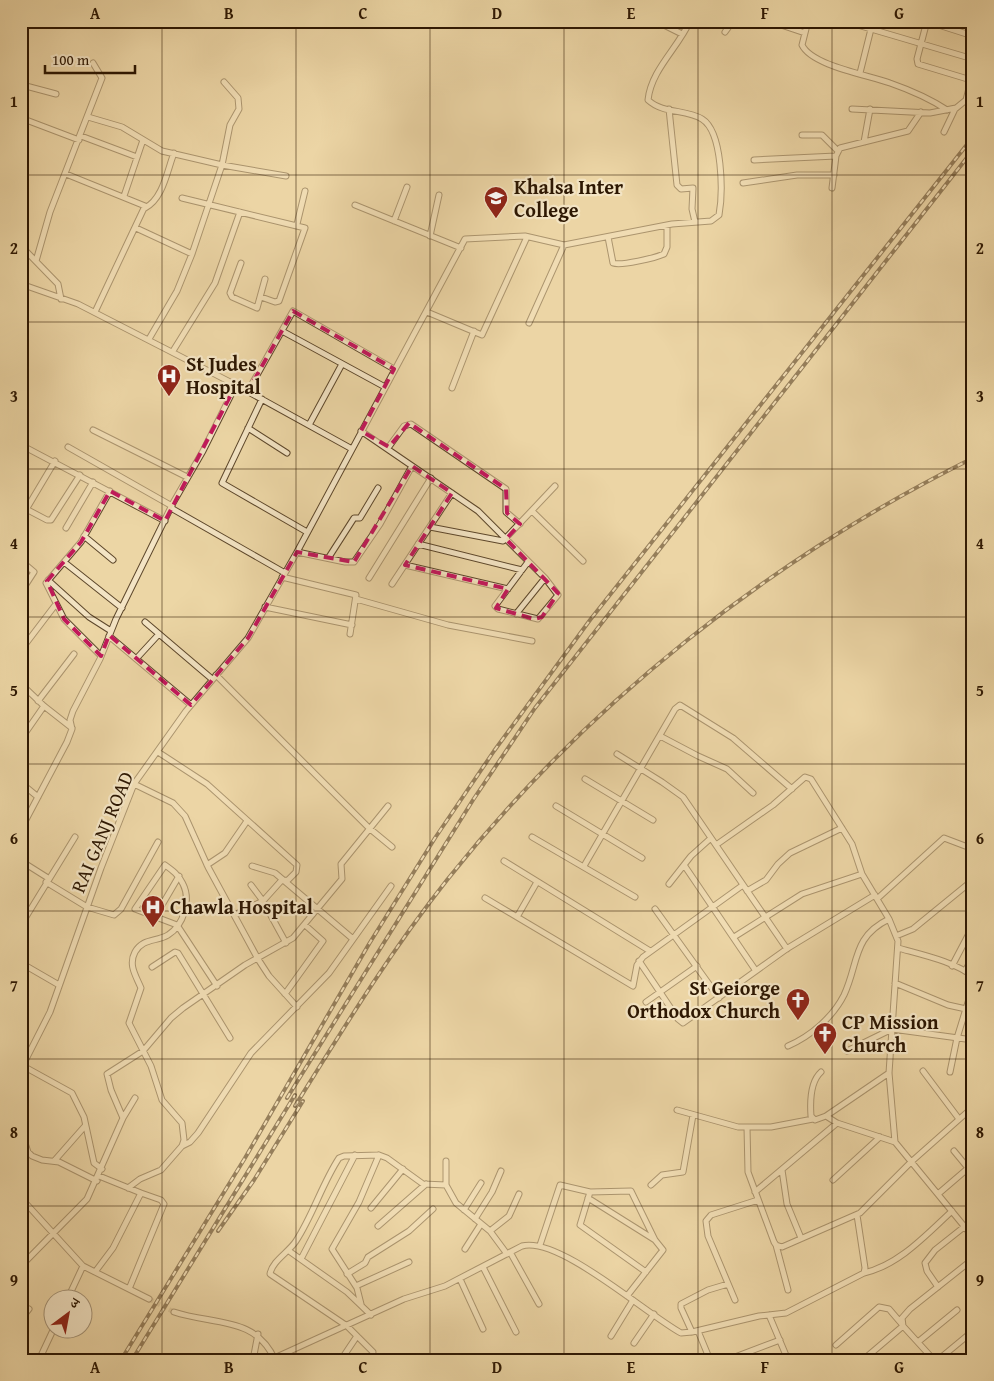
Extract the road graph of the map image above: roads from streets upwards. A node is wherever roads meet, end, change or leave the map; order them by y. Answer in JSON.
{"nodes":[{"id":1,"x":656,"y":21,"type":"edge"},
{"id":2,"x":690,"y":21,"type":"edge"},
{"id":3,"x":733,"y":21,"type":"edge"},
{"id":4,"x":769,"y":21,"type":"edge"},
{"id":5,"x":808,"y":21,"type":"edge"},
{"id":6,"x":844,"y":21,"type":"edge"},
{"id":7,"x":873,"y":21,"type":"edge"},
{"id":8,"x":927,"y":21,"type":"edge"},
{"id":9,"x":871,"y":29,"type":"junction"},
{"id":10,"x":725,"y":32,"type":"dead end"},
{"id":11,"x":804,"y":33,"type":"junction"},
{"id":12,"x":682,"y":34,"type":"junction"},
{"id":13,"x":973,"y":36,"type":"edge"},
{"id":14,"x":921,"y":43,"type":"junction"},
{"id":15,"x":973,"y":59,"type":"edge"},
{"id":16,"x":93,"y":63,"type":"dead end"},
{"id":17,"x":860,"y":73,"type":"junction"},
{"id":18,"x":973,"y":73,"type":"edge"},
{"id":19,"x":971,"y":80,"type":"junction"},
{"id":20,"x":224,"y":82,"type":"dead end"},
{"id":21,"x":21,"y":94,"type":"edge"},
{"id":22,"x":56,"y":94,"type":"dead end"},
{"id":23,"x":966,"y":100,"type":"junction"},
{"id":24,"x":973,"y":100,"type":"edge"},
{"id":25,"x":852,"y":108,"type":"dead end"},
{"id":26,"x":956,"y":108,"type":"junction"},
{"id":27,"x":669,"y":110,"type":"junction"},
{"id":28,"x":870,"y":110,"type":"junction"},
{"id":29,"x":947,"y":110,"type":"junction"},
{"id":30,"x":922,"y":112,"type":"junction"},
{"id":31,"x":88,"y":117,"type":"junction"},
{"id":32,"x":21,"y":118,"type":"edge"},
{"id":33,"x":944,"y":132,"type":"dead end"},
{"id":34,"x":802,"y":135,"type":"dead end"},
{"id":35,"x":80,"y":138,"type":"junction"},
{"id":36,"x":143,"y":140,"type":"junction"},
{"id":37,"x":864,"y":142,"type":"junction"},
{"id":38,"x":174,"y":154,"type":"junction"},
{"id":39,"x":837,"y":154,"type":"junction"},
{"id":40,"x":137,"y":157,"type":"junction"},
{"id":41,"x":754,"y":160,"type":"dead end"},
{"id":42,"x":222,"y":165,"type":"junction"},
{"id":43,"x":66,"y":174,"type":"junction"},
{"id":44,"x":834,"y":175,"type":"junction"},
{"id":45,"x":286,"y":176,"type":"dead end"},
{"id":46,"x":743,"y":183,"type":"dead end"},
{"id":47,"x":407,"y":187,"type":"dead end"},
{"id":48,"x":832,"y":188,"type":"dead end"},
{"id":49,"x":305,"y":192,"type":"dead end"},
{"id":50,"x":439,"y":195,"type":"dead end"},
{"id":51,"x":124,"y":196,"type":"junction"},
{"id":52,"x":182,"y":198,"type":"dead end"},
{"id":53,"x":209,"y":204,"type":"junction"},
{"id":54,"x":355,"y":205,"type":"dead end"},
{"id":55,"x":145,"y":208,"type":"junction"},
{"id":56,"x":240,"y":212,"type":"junction"},
{"id":57,"x":394,"y":221,"type":"junction"},
{"id":58,"x":695,"y":222,"type":"junction"},
{"id":59,"x":297,"y":224,"type":"junction"},
{"id":60,"x":667,"y":225,"type":"junction"},
{"id":61,"x":136,"y":228,"type":"junction"},
{"id":62,"x":430,"y":236,"type":"junction"},
{"id":63,"x":608,"y":236,"type":"junction"},
{"id":64,"x":527,"y":237,"type":"junction"},
{"id":65,"x":564,"y":245,"type":"junction"},
{"id":66,"x":21,"y":246,"type":"edge"},
{"id":67,"x":460,"y":248,"type":"junction"},
{"id":68,"x":192,"y":254,"type":"junction"},
{"id":69,"x":36,"y":261,"type":"junction"},
{"id":70,"x":241,"y":263,"type":"dead end"},
{"id":71,"x":266,"y":279,"type":"dead end"},
{"id":72,"x":21,"y":284,"type":"edge"},
{"id":73,"x":261,"y":297,"type":"junction"},
{"id":74,"x":60,"y":299,"type":"junction"},
{"id":75,"x":96,"y":312,"type":"junction"},
{"id":76,"x":427,"y":312,"type":"junction"},
{"id":77,"x":529,"y":323,"type":"dead end"},
{"id":78,"x":282,"y":331,"type":"junction"},
{"id":79,"x":474,"y":331,"type":"junction"},
{"id":80,"x":149,"y":339,"type":"junction"},
{"id":81,"x":173,"y":351,"type":"junction"},
{"id":82,"x":342,"y":364,"type":"junction"},
{"id":83,"x":394,"y":369,"type":"junction"},
{"id":84,"x":236,"y":384,"type":"junction"},
{"id":85,"x":385,"y":387,"type":"junction"},
{"id":86,"x":452,"y":388,"type":"dead end"},
{"id":87,"x":248,"y":391,"type":"junction"},
{"id":88,"x":262,"y":399,"type":"junction"},
{"id":89,"x":309,"y":425,"type":"junction"},
{"id":90,"x":248,"y":428,"type":"junction"},
{"id":91,"x":93,"y":430,"type":"dead end"},
{"id":92,"x":361,"y":431,"type":"junction"},
{"id":93,"x":21,"y":445,"type":"edge"},
{"id":94,"x":68,"y":447,"type":"dead end"},
{"id":95,"x":388,"y":448,"type":"junction"},
{"id":96,"x":352,"y":449,"type":"junction"},
{"id":97,"x":287,"y":452,"type":"dead end"},
{"id":98,"x":54,"y":461,"type":"junction"},
{"id":99,"x":412,"y":466,"type":"junction"},
{"id":100,"x":80,"y":474,"type":"junction"},
{"id":101,"x":187,"y":477,"type":"junction"},
{"id":102,"x":430,"y":478,"type":"junction"},
{"id":103,"x":93,"y":482,"type":"junction"},
{"id":104,"x":555,"y":486,"type":"dead end"},
{"id":105,"x":378,"y":488,"type":"dead end"},
{"id":106,"x":110,"y":492,"type":"junction"},
{"id":107,"x":452,"y":493,"type":"junction"},
{"id":108,"x":172,"y":507,"type":"junction"},
{"id":109,"x":26,"y":509,"type":"junction"},
{"id":110,"x":532,"y":511,"type":"junction"},
{"id":111,"x":21,"y":518,"type":"edge"},
{"id":112,"x":165,"y":521,"type":"junction"},
{"id":113,"x":520,"y":524,"type":"junction"},
{"id":114,"x":430,"y":527,"type":"junction"},
{"id":115,"x":66,"y":528,"type":"dead end"},
{"id":116,"x":307,"y":532,"type":"junction"},
{"id":117,"x":84,"y":536,"type":"junction"},
{"id":118,"x":506,"y":539,"type":"junction"},
{"id":119,"x":418,"y":544,"type":"junction"},
{"id":120,"x":297,"y":552,"type":"junction"},
{"id":121,"x":329,"y":557,"type":"junction"},
{"id":122,"x":112,"y":560,"type":"dead end"},
{"id":123,"x":21,"y":561,"type":"edge"},
{"id":124,"x":583,"y":561,"type":"dead end"},
{"id":125,"x":64,"y":562,"type":"junction"},
{"id":126,"x":528,"y":562,"type":"junction"},
{"id":127,"x":405,"y":565,"type":"junction"},
{"id":128,"x":522,"y":570,"type":"junction"},
{"id":129,"x":284,"y":575,"type":"junction"},
{"id":130,"x":369,"y":578,"type":"dead end"},
{"id":131,"x":545,"y":578,"type":"junction"},
{"id":132,"x":48,"y":580,"type":"junction"},
{"id":133,"x":392,"y":584,"type":"dead end"},
{"id":134,"x":508,"y":589,"type":"junction"},
{"id":135,"x":21,"y":592,"type":"edge"},
{"id":136,"x":356,"y":600,"type":"junction"},
{"id":137,"x":56,"y":604,"type":"junction"},
{"id":138,"x":265,"y":607,"type":"junction"},
{"id":139,"x":122,"y":608,"type":"junction"},
{"id":140,"x":516,"y":614,"type":"junction"},
{"id":141,"x":145,"y":622,"type":"dead end"},
{"id":142,"x":352,"y":625,"type":"junction"},
{"id":143,"x":110,"y":633,"type":"junction"},
{"id":144,"x":159,"y":634,"type":"junction"},
{"id":145,"x":350,"y":634,"type":"dead end"},
{"id":146,"x":532,"y":641,"type":"dead end"},
{"id":147,"x":22,"y":646,"type":"edge"},
{"id":148,"x":74,"y":654,"type":"dead end"},
{"id":149,"x":101,"y":656,"type":"junction"},
{"id":150,"x":136,"y":659,"type":"junction"},
{"id":151,"x":214,"y":677,"type":"junction"},
{"id":152,"x":21,"y":684,"type":"edge"},
{"id":153,"x":38,"y":701,"type":"junction"},
{"id":154,"x":190,"y":705,"type":"junction"},
{"id":155,"x":44,"y":706,"type":"junction"},
{"id":156,"x":72,"y":729,"type":"junction"},
{"id":157,"x":660,"y":736,"type":"junction"},
{"id":158,"x":21,"y":739,"type":"edge"},
{"id":159,"x":158,"y":752,"type":"junction"},
{"id":160,"x":617,"y":754,"type":"dead end"},
{"id":161,"x":640,"y":769,"type":"junction"},
{"id":162,"x":585,"y":779,"type":"dead end"},
{"id":163,"x":21,"y":783,"type":"edge"},
{"id":164,"x":134,"y":784,"type":"junction"},
{"id":165,"x":792,"y":789,"type":"junction"},
{"id":166,"x":754,"y":793,"type":"dead end"},
{"id":167,"x":38,"y":797,"type":"junction"},
{"id":168,"x":622,"y":801,"type":"junction"},
{"id":169,"x":388,"y":806,"type":"dead end"},
{"id":170,"x":556,"y":806,"type":"dead end"},
{"id":171,"x":653,"y":820,"type":"dead end"},
{"id":172,"x":247,"y":821,"type":"junction"},
{"id":173,"x":22,"y":826,"type":"edge"},
{"id":174,"x":370,"y":828,"type":"junction"},
{"id":175,"x":842,"y":828,"type":"junction"},
{"id":176,"x":602,"y":835,"type":"junction"},
{"id":177,"x":75,"y":836,"type":"dead end"},
{"id":178,"x":532,"y":837,"type":"dead end"},
{"id":179,"x":711,"y":838,"type":"junction"},
{"id":180,"x":158,"y":842,"type":"dead end"},
{"id":181,"x":716,"y":845,"type":"junction"},
{"id":182,"x":392,"y":847,"type":"dead end"},
{"id":183,"x":973,"y":849,"type":"edge"},
{"id":184,"x":642,"y":858,"type":"dead end"},
{"id":185,"x":21,"y":861,"type":"edge"},
{"id":186,"x":504,"y":861,"type":"dead end"},
{"id":187,"x":207,"y":865,"type":"junction"},
{"id":188,"x":252,"y":866,"type":"dead end"},
{"id":189,"x":584,"y":866,"type":"junction"},
{"id":190,"x":684,"y":866,"type":"junction"},
{"id":191,"x":862,"y":874,"type":"junction"},
{"id":192,"x":178,"y":876,"type":"junction"},
{"id":193,"x":47,"y":880,"type":"junction"},
{"id":194,"x":973,"y":880,"type":"edge"},
{"id":195,"x":284,"y":881,"type":"junction"},
{"id":196,"x":537,"y":882,"type":"junction"},
{"id":197,"x":669,"y":884,"type":"dead end"},
{"id":198,"x":251,"y":885,"type":"dead end"},
{"id":199,"x":743,"y":885,"type":"junction"},
{"id":200,"x":390,"y":886,"type":"dead end"},
{"id":201,"x":747,"y":891,"type":"junction"},
{"id":202,"x":636,"y":897,"type":"dead end"},
{"id":203,"x":876,"y":897,"type":"junction"},
{"id":204,"x":485,"y":898,"type":"dead end"},
{"id":205,"x":263,"y":901,"type":"junction"},
{"id":206,"x":712,"y":905,"type":"junction"},
{"id":207,"x":87,"y":907,"type":"junction"},
{"id":208,"x":655,"y":909,"type":"dead end"},
{"id":209,"x":318,"y":910,"type":"junction"},
{"id":210,"x":234,"y":915,"type":"junction"},
{"id":211,"x":766,"y":915,"type":"junction"},
{"id":212,"x":155,"y":917,"type":"junction"},
{"id":213,"x":517,"y":917,"type":"junction"},
{"id":214,"x":889,"y":919,"type":"junction"},
{"id":215,"x":21,"y":925,"type":"edge"},
{"id":216,"x":177,"y":925,"type":"junction"},
{"id":217,"x":305,"y":926,"type":"junction"},
{"id":218,"x":973,"y":926,"type":"edge"},
{"id":219,"x":674,"y":933,"type":"junction"},
{"id":220,"x":896,"y":936,"type":"junction"},
{"id":221,"x":734,"y":937,"type":"junction"},
{"id":222,"x":353,"y":938,"type":"junction"},
{"id":223,"x":286,"y":944,"type":"junction"},
{"id":224,"x":898,"y":948,"type":"junction"},
{"id":225,"x":787,"y":949,"type":"junction"},
{"id":226,"x":650,"y":952,"type":"junction"},
{"id":227,"x":973,"y":957,"type":"edge"},
{"id":228,"x":258,"y":959,"type":"junction"},
{"id":229,"x":639,"y":962,"type":"junction"},
{"id":230,"x":21,"y":963,"type":"edge"},
{"id":231,"x":697,"y":966,"type":"junction"},
{"id":232,"x":952,"y":966,"type":"junction"},
{"id":233,"x":152,"y":968,"type":"dead end"},
{"id":234,"x":756,"y":970,"type":"junction"},
{"id":235,"x":965,"y":972,"type":"junction"},
{"id":236,"x":973,"y":977,"type":"edge"},
{"id":237,"x":896,"y":983,"type":"junction"},
{"id":238,"x":60,"y":985,"type":"junction"},
{"id":239,"x":217,"y":986,"type":"junction"},
{"id":240,"x":973,"y":986,"type":"edge"},
{"id":241,"x":660,"y":992,"type":"junction"},
{"id":242,"x":204,"y":994,"type":"junction"},
{"id":243,"x":286,"y":994,"type":"junction"},
{"id":244,"x":719,"y":998,"type":"junction"},
{"id":245,"x":646,"y":1002,"type":"dead end"},
{"id":246,"x":297,"y":1007,"type":"junction"},
{"id":247,"x":966,"y":1009,"type":"junction"},
{"id":248,"x":892,"y":1029,"type":"junction"},
{"id":249,"x":230,"y":1038,"type":"dead end"},
{"id":250,"x":957,"y":1038,"type":"junction"},
{"id":251,"x":973,"y":1040,"type":"edge"},
{"id":252,"x":788,"y":1046,"type":"dead end"},
{"id":253,"x":143,"y":1051,"type":"junction"},
{"id":254,"x":847,"y":1051,"type":"dead end"},
{"id":255,"x":22,"y":1068,"type":"edge"},
{"id":256,"x":923,"y":1071,"type":"dead end"},
{"id":257,"x":821,"y":1072,"type":"dead end"},
{"id":258,"x":950,"y":1072,"type":"dead end"},
{"id":259,"x":889,"y":1073,"type":"junction"},
{"id":260,"x":135,"y":1098,"type":"dead end"},
{"id":261,"x":677,"y":1110,"type":"dead end"},
{"id":262,"x":972,"y":1111,"type":"edge"},
{"id":263,"x":693,"y":1115,"type":"junction"},
{"id":264,"x":826,"y":1116,"type":"junction"},
{"id":265,"x":124,"y":1118,"type":"junction"},
{"id":266,"x":813,"y":1119,"type":"junction"},
{"id":267,"x":959,"y":1119,"type":"junction"},
{"id":268,"x":837,"y":1123,"type":"junction"},
{"id":269,"x":85,"y":1126,"type":"junction"},
{"id":270,"x":747,"y":1127,"type":"junction"},
{"id":271,"x":21,"y":1131,"type":"edge"},
{"id":272,"x":880,"y":1137,"type":"junction"},
{"id":273,"x":895,"y":1142,"type":"junction"},
{"id":274,"x":182,"y":1146,"type":"junction"},
{"id":275,"x":954,"y":1151,"type":"dead end"},
{"id":276,"x":355,"y":1155,"type":"junction"},
{"id":277,"x":379,"y":1155,"type":"junction"},
{"id":278,"x":55,"y":1160,"type":"junction"},
{"id":279,"x":446,"y":1161,"type":"dead end"},
{"id":280,"x":911,"y":1162,"type":"junction"},
{"id":281,"x":970,"y":1166,"type":"edge"},
{"id":282,"x":102,"y":1168,"type":"junction"},
{"id":283,"x":403,"y":1169,"type":"junction"},
{"id":284,"x":782,"y":1170,"type":"junction"},
{"id":285,"x":501,"y":1171,"type":"dead end"},
{"id":286,"x":98,"y":1179,"type":"junction"},
{"id":287,"x":833,"y":1180,"type":"dead end"},
{"id":288,"x":481,"y":1183,"type":"dead end"},
{"id":289,"x":426,"y":1184,"type":"junction"},
{"id":290,"x":446,"y":1185,"type":"junction"},
{"id":291,"x":651,"y":1185,"type":"dead end"},
{"id":292,"x":128,"y":1188,"type":"junction"},
{"id":293,"x":755,"y":1192,"type":"junction"},
{"id":294,"x":141,"y":1193,"type":"junction"},
{"id":295,"x":519,"y":1194,"type":"dead end"},
{"id":296,"x":938,"y":1194,"type":"junction"},
{"id":297,"x":589,"y":1195,"type":"junction"},
{"id":298,"x":21,"y":1198,"type":"edge"},
{"id":299,"x":758,"y":1200,"type":"junction"},
{"id":300,"x":372,"y":1208,"type":"dead end"},
{"id":301,"x":433,"y":1209,"type":"dead end"},
{"id":302,"x":464,"y":1210,"type":"junction"},
{"id":303,"x":952,"y":1211,"type":"junction"},
{"id":304,"x":857,"y":1215,"type":"junction"},
{"id":305,"x":475,"y":1219,"type":"junction"},
{"id":306,"x":481,"y":1224,"type":"junction"},
{"id":307,"x":378,"y":1226,"type":"dead end"},
{"id":308,"x":964,"y":1227,"type":"junction"},
{"id":309,"x":490,"y":1231,"type":"junction"},
{"id":310,"x":972,"y":1235,"type":"edge"},
{"id":311,"x":54,"y":1236,"type":"junction"},
{"id":312,"x":802,"y":1238,"type":"junction"},
{"id":313,"x":655,"y":1240,"type":"junction"},
{"id":314,"x":540,"y":1245,"type":"junction"},
{"id":315,"x":776,"y":1246,"type":"junction"},
{"id":316,"x":465,"y":1249,"type":"dead end"},
{"id":317,"x":289,"y":1251,"type":"junction"},
{"id":318,"x":509,"y":1253,"type":"junction"},
{"id":319,"x":300,"y":1259,"type":"junction"},
{"id":320,"x":973,"y":1259,"type":"edge"},
{"id":321,"x":409,"y":1262,"type":"dead end"},
{"id":322,"x":21,"y":1266,"type":"edge"},
{"id":323,"x":83,"y":1266,"type":"junction"},
{"id":324,"x":483,"y":1267,"type":"junction"},
{"id":325,"x":95,"y":1272,"type":"junction"},
{"id":326,"x":646,"y":1272,"type":"junction"},
{"id":327,"x":864,"y":1273,"type":"junction"},
{"id":328,"x":347,"y":1274,"type":"junction"},
{"id":329,"x":460,"y":1279,"type":"junction"},
{"id":330,"x":728,"y":1284,"type":"junction"},
{"id":331,"x":356,"y":1286,"type":"junction"},
{"id":332,"x":938,"y":1287,"type":"junction"},
{"id":333,"x":73,"y":1288,"type":"edge"},
{"id":334,"x":129,"y":1289,"type":"junction"},
{"id":335,"x":788,"y":1290,"type":"dead end"},
{"id":336,"x":627,"y":1296,"type":"junction"},
{"id":337,"x":149,"y":1299,"type":"tunnel mouth"},
{"id":338,"x":633,"y":1300,"type":"junction"},
{"id":339,"x":735,"y":1300,"type":"dead end"},
{"id":340,"x":361,"y":1304,"type":"junction"},
{"id":341,"x":539,"y":1304,"type":"dead end"},
{"id":342,"x":29,"y":1309,"type":"dead end"},
{"id":343,"x":957,"y":1310,"type":"dead end"},
{"id":344,"x":174,"y":1312,"type":"tunnel mouth"},
{"id":345,"x":654,"y":1314,"type":"junction"},
{"id":346,"x":371,"y":1315,"type":"junction"},
{"id":347,"x":769,"y":1315,"type":"junction"},
{"id":348,"x":21,"y":1319,"type":"edge"},
{"id":349,"x":902,"y":1325,"type":"junction"},
{"id":350,"x":347,"y":1326,"type":"junction"},
{"id":351,"x":483,"y":1329,"type":"dead end"},
{"id":352,"x":516,"y":1332,"type":"dead end"},
{"id":353,"x":695,"y":1332,"type":"junction"},
{"id":354,"x":973,"y":1332,"type":"edge"},
{"id":355,"x":258,"y":1334,"type":"junction"},
{"id":356,"x":357,"y":1336,"type":"junction"},
{"id":357,"x":611,"y":1336,"type":"dead end"},
{"id":358,"x":49,"y":1338,"type":"edge"},
{"id":359,"x":780,"y":1340,"type":"junction"},
{"id":360,"x":918,"y":1342,"type":"junction"},
{"id":361,"x":634,"y":1343,"type":"dead end"},
{"id":362,"x":836,"y":1345,"type":"dead end"},
{"id":363,"x":274,"y":1359,"type":"edge"},
{"id":364,"x":39,"y":1360,"type":"edge"},
{"id":365,"x":253,"y":1360,"type":"edge"},
{"id":366,"x":341,"y":1360,"type":"edge"},
{"id":367,"x":371,"y":1360,"type":"edge"},
{"id":368,"x":710,"y":1360,"type":"edge"},
{"id":369,"x":727,"y":1360,"type":"edge"},
{"id":370,"x":788,"y":1360,"type":"edge"},
{"id":371,"x":863,"y":1360,"type":"edge"},
{"id":372,"x":934,"y":1360,"type":"edge"},
{"id":373,"x":938,"y":1360,"type":"edge"}],
"edges":[{"from":1,"to":12,"type":"street"},
{"from":2,"to":12,"type":"street"},
{"from":3,"to":10,"type":"street"},
{"from":4,"to":11,"type":"street"},
{"from":5,"to":11,"type":"street"},
{"from":6,"to":9,"type":"street"},
{"from":7,"to":9,"type":"street"},
{"from":8,"to":13,"type":"street"},
{"from":8,"to":14,"type":"street"},
{"from":9,"to":14,"type":"street"},
{"from":9,"to":17,"type":"street"},
{"from":11,"to":17,"type":"street"},
{"from":12,"to":27,"type":"street"},
{"from":14,"to":15,"type":"street"},
{"from":14,"to":19,"type":"street"},
{"from":16,"to":31,"type":"street"},
{"from":17,"to":29,"type":"street"},
{"from":18,"to":19,"type":"street"},
{"from":19,"to":23,"type":"street"},
{"from":20,"to":42,"type":"street"},
{"from":21,"to":22,"type":"street"},
{"from":23,"to":24,"type":"street"},
{"from":23,"to":26,"type":"street"},
{"from":25,"to":28,"type":"street"},
{"from":26,"to":29,"type":"street"},
{"from":26,"to":33,"type":"street"},
{"from":27,"to":58,"type":"street"},
{"from":27,"to":58,"type":"street"},
{"from":28,"to":30,"type":"street"},
{"from":28,"to":37,"type":"street"},
{"from":29,"to":30,"type":"street"},
{"from":30,"to":37,"type":"street"},
{"from":31,"to":35,"type":"street"},
{"from":31,"to":36,"type":"street"},
{"from":32,"to":35,"type":"street"},
{"from":34,"to":39,"type":"street"},
{"from":35,"to":40,"type":"street"},
{"from":35,"to":43,"type":"street"},
{"from":36,"to":38,"type":"street"},
{"from":36,"to":40,"type":"street"},
{"from":37,"to":39,"type":"street"},
{"from":38,"to":42,"type":"street"},
{"from":38,"to":55,"type":"street"},
{"from":39,"to":41,"type":"street"},
{"from":39,"to":44,"type":"street"},
{"from":40,"to":51,"type":"street"},
{"from":42,"to":45,"type":"street"},
{"from":42,"to":53,"type":"street"},
{"from":43,"to":51,"type":"street"},
{"from":43,"to":69,"type":"street"},
{"from":44,"to":46,"type":"street"},
{"from":44,"to":48,"type":"street"},
{"from":47,"to":57,"type":"street"},
{"from":49,"to":59,"type":"street"},
{"from":50,"to":62,"type":"street"},
{"from":51,"to":55,"type":"street"},
{"from":52,"to":53,"type":"street"},
{"from":53,"to":56,"type":"street"},
{"from":53,"to":68,"type":"street"},
{"from":54,"to":57,"type":"street"},
{"from":55,"to":61,"type":"street"},
{"from":56,"to":59,"type":"street"},
{"from":56,"to":81,"type":"street"},
{"from":57,"to":62,"type":"street"},
{"from":58,"to":60,"type":"street"},
{"from":59,"to":73,"type":"street"},
{"from":60,"to":63,"type":"street"},
{"from":60,"to":63,"type":"street"},
{"from":61,"to":68,"type":"street"},
{"from":61,"to":75,"type":"street"},
{"from":62,"to":67,"type":"street"},
{"from":63,"to":65,"type":"street"},
{"from":64,"to":65,"type":"street"},
{"from":64,"to":67,"type":"street"},
{"from":64,"to":79,"type":"street"},
{"from":65,"to":77,"type":"street"},
{"from":66,"to":69,"type":"street"},
{"from":67,"to":76,"type":"street","name":"RAI GANJ ROAD"},
{"from":68,"to":80,"type":"street"},
{"from":69,"to":74,"type":"street"},
{"from":70,"to":73,"type":"street"},
{"from":71,"to":73,"type":"street"},
{"from":72,"to":74,"type":"street"},
{"from":74,"to":75,"type":"street"},
{"from":75,"to":80,"type":"street"},
{"from":76,"to":79,"type":"street"},
{"from":76,"to":83,"type":"street","name":"RAI GANJ ROAD"},
{"from":78,"to":82,"type":"street"},
{"from":78,"to":83,"type":"street"},
{"from":78,"to":87,"type":"street"},
{"from":79,"to":86,"type":"street"},
{"from":80,"to":81,"type":"street"},
{"from":81,"to":84,"type":"street"},
{"from":82,"to":85,"type":"street"},
{"from":82,"to":89,"type":"street"},
{"from":83,"to":85,"type":"street","name":"RAI GANJ ROAD"},
{"from":84,"to":87,"type":"street"},
{"from":84,"to":101,"type":"street"},
{"from":85,"to":92,"type":"street","name":"RAI GANJ ROAD"},
{"from":87,"to":88,"type":"street"},
{"from":88,"to":89,"type":"street"},
{"from":88,"to":90,"type":"street"},
{"from":89,"to":96,"type":"street"},
{"from":90,"to":97,"type":"street"},
{"from":90,"to":116,"type":"street"},
{"from":91,"to":101,"type":"street"},
{"from":92,"to":95,"type":"street"},
{"from":92,"to":96,"type":"street","name":"RAI GANJ ROAD"},
{"from":93,"to":98,"type":"street"},
{"from":94,"to":108,"type":"street"},
{"from":95,"to":99,"type":"street"},
{"from":95,"to":113,"type":"street"},
{"from":96,"to":116,"type":"street","name":"RAI GANJ ROAD"},
{"from":98,"to":100,"type":"street"},
{"from":98,"to":109,"type":"street"},
{"from":99,"to":102,"type":"street"},
{"from":99,"to":121,"type":"street"},
{"from":100,"to":103,"type":"street"},
{"from":100,"to":109,"type":"street"},
{"from":101,"to":108,"type":"street"},
{"from":102,"to":107,"type":"street"},
{"from":102,"to":130,"type":"street"},
{"from":103,"to":106,"type":"street"},
{"from":103,"to":115,"type":"street"},
{"from":104,"to":110,"type":"street"},
{"from":105,"to":121,"type":"street"},
{"from":106,"to":112,"type":"street"},
{"from":106,"to":117,"type":"street"},
{"from":107,"to":114,"type":"street"},
{"from":107,"to":118,"type":"street"},
{"from":108,"to":112,"type":"street"},
{"from":108,"to":129,"type":"street"},
{"from":109,"to":111,"type":"street"},
{"from":110,"to":113,"type":"street"},
{"from":110,"to":124,"type":"street"},
{"from":112,"to":139,"type":"street"},
{"from":113,"to":118,"type":"street"},
{"from":114,"to":118,"type":"street"},
{"from":114,"to":119,"type":"street"},
{"from":116,"to":120,"type":"street","name":"RAI GANJ ROAD"},
{"from":117,"to":122,"type":"street"},
{"from":117,"to":125,"type":"street"},
{"from":118,"to":126,"type":"street"},
{"from":119,"to":127,"type":"street"},
{"from":119,"to":128,"type":"street"},
{"from":120,"to":121,"type":"street"},
{"from":120,"to":129,"type":"street","name":"RAI GANJ ROAD"},
{"from":123,"to":135,"type":"street"},
{"from":125,"to":132,"type":"street"},
{"from":125,"to":139,"type":"street"},
{"from":126,"to":128,"type":"street"},
{"from":126,"to":131,"type":"street"},
{"from":127,"to":133,"type":"street"},
{"from":127,"to":134,"type":"street"},
{"from":128,"to":134,"type":"street"},
{"from":129,"to":136,"type":"street"},
{"from":129,"to":138,"type":"street","name":"RAI GANJ ROAD"},
{"from":131,"to":140,"type":"street"},
{"from":131,"to":140,"type":"street"},
{"from":132,"to":137,"type":"street"},
{"from":132,"to":143,"type":"street"},
{"from":134,"to":140,"type":"street"},
{"from":136,"to":142,"type":"street"},
{"from":136,"to":146,"type":"street"},
{"from":137,"to":147,"type":"street"},
{"from":137,"to":149,"type":"street"},
{"from":138,"to":142,"type":"street"},
{"from":138,"to":151,"type":"street","name":"RAI GANJ ROAD"},
{"from":139,"to":143,"type":"street"},
{"from":141,"to":144,"type":"street"},
{"from":142,"to":145,"type":"street"},
{"from":143,"to":149,"type":"street"},
{"from":143,"to":150,"type":"street"},
{"from":144,"to":150,"type":"street"},
{"from":144,"to":151,"type":"street"},
{"from":148,"to":153,"type":"street"},
{"from":149,"to":156,"type":"street"},
{"from":150,"to":154,"type":"street"},
{"from":151,"to":154,"type":"street","name":"RAI GANJ ROAD"},
{"from":151,"to":174,"type":"street"},
{"from":152,"to":153,"type":"street"},
{"from":153,"to":155,"type":"street"},
{"from":154,"to":159,"type":"street","name":"RAI GANJ ROAD"},
{"from":155,"to":156,"type":"street"},
{"from":155,"to":158,"type":"street"},
{"from":156,"to":167,"type":"street"},
{"from":157,"to":161,"type":"street"},
{"from":157,"to":165,"type":"street"},
{"from":157,"to":166,"type":"street"},
{"from":159,"to":164,"type":"street","name":"RAI GANJ ROAD"},
{"from":159,"to":172,"type":"street"},
{"from":160,"to":161,"type":"street"},
{"from":161,"to":168,"type":"street"},
{"from":161,"to":179,"type":"street"},
{"from":162,"to":168,"type":"street"},
{"from":163,"to":167,"type":"street"},
{"from":164,"to":187,"type":"street"},
{"from":164,"to":207,"type":"street","name":"RAI GANJ ROAD"},
{"from":165,"to":175,"type":"street"},
{"from":165,"to":181,"type":"street"},
{"from":167,"to":173,"type":"street"},
{"from":168,"to":171,"type":"street"},
{"from":168,"to":176,"type":"street"},
{"from":169,"to":174,"type":"street"},
{"from":170,"to":176,"type":"street"},
{"from":172,"to":187,"type":"street"},
{"from":172,"to":195,"type":"street"},
{"from":174,"to":182,"type":"street"},
{"from":174,"to":209,"type":"street"},
{"from":175,"to":191,"type":"street"},
{"from":175,"to":201,"type":"street"},
{"from":176,"to":184,"type":"street"},
{"from":176,"to":189,"type":"street"},
{"from":177,"to":193,"type":"street"},
{"from":178,"to":189,"type":"street"},
{"from":179,"to":181,"type":"street"},
{"from":179,"to":190,"type":"street"},
{"from":180,"to":207,"type":"street"},
{"from":181,"to":199,"type":"street"},
{"from":183,"to":203,"type":"street"},
{"from":185,"to":193,"type":"street"},
{"from":186,"to":196,"type":"street"},
{"from":187,"to":210,"type":"street"},
{"from":188,"to":195,"type":"street"},
{"from":189,"to":202,"type":"street"},
{"from":190,"to":197,"type":"street"},
{"from":190,"to":206,"type":"street"},
{"from":191,"to":203,"type":"street"},
{"from":191,"to":211,"type":"street"},
{"from":192,"to":212,"type":"street"},
{"from":192,"to":212,"type":"street"},
{"from":192,"to":216,"type":"street"},
{"from":193,"to":207,"type":"street"},
{"from":193,"to":215,"type":"street"},
{"from":194,"to":220,"type":"street"},
{"from":195,"to":205,"type":"street"},
{"from":195,"to":209,"type":"street"},
{"from":196,"to":213,"type":"street"},
{"from":196,"to":226,"type":"street"},
{"from":198,"to":205,"type":"street"},
{"from":199,"to":201,"type":"street"},
{"from":199,"to":206,"type":"street"},
{"from":200,"to":222,"type":"street"},
{"from":201,"to":211,"type":"street"},
{"from":203,"to":214,"type":"street"},
{"from":203,"to":225,"type":"street"},
{"from":204,"to":213,"type":"street"},
{"from":205,"to":210,"type":"street"},
{"from":205,"to":223,"type":"street"},
{"from":206,"to":219,"type":"street"},
{"from":206,"to":221,"type":"street"},
{"from":207,"to":238,"type":"street","name":"RAI GANJ ROAD"},
{"from":208,"to":219,"type":"street"},
{"from":209,"to":217,"type":"street"},
{"from":209,"to":222,"type":"street"},
{"from":210,"to":228,"type":"street"},
{"from":211,"to":221,"type":"street"},
{"from":211,"to":225,"type":"street"},
{"from":212,"to":216,"type":"street"},
{"from":213,"to":229,"type":"street"},
{"from":214,"to":220,"type":"street"},
{"from":214,"to":252,"type":"street"},
{"from":216,"to":239,"type":"street"},
{"from":216,"to":253,"type":"street"},
{"from":217,"to":223,"type":"street"},
{"from":217,"to":243,"type":"street"},
{"from":218,"to":232,"type":"street"},
{"from":219,"to":226,"type":"street"},
{"from":219,"to":231,"type":"street"},
{"from":220,"to":224,"type":"street"},
{"from":221,"to":234,"type":"street"},
{"from":222,"to":246,"type":"street"},
{"from":223,"to":228,"type":"street"},
{"from":224,"to":232,"type":"street"},
{"from":224,"to":237,"type":"street"},
{"from":225,"to":234,"type":"street"},
{"from":226,"to":229,"type":"street"},
{"from":227,"to":235,"type":"street"},
{"from":228,"to":239,"type":"street"},
{"from":228,"to":243,"type":"street"},
{"from":229,"to":241,"type":"street"},
{"from":230,"to":238,"type":"street"},
{"from":231,"to":241,"type":"street"},
{"from":231,"to":244,"type":"street"},
{"from":232,"to":235,"type":"street"},
{"from":233,"to":242,"type":"street"},
{"from":234,"to":244,"type":"street"},
{"from":235,"to":236,"type":"street"},
{"from":237,"to":247,"type":"street"},
{"from":237,"to":248,"type":"street"},
{"from":238,"to":255,"type":"street","name":"RAI GANJ ROAD"},
{"from":239,"to":242,"type":"street"},
{"from":240,"to":247,"type":"street"},
{"from":241,"to":244,"type":"street"},
{"from":241,"to":245,"type":"street"},
{"from":242,"to":249,"type":"street"},
{"from":242,"to":253,"type":"street"},
{"from":243,"to":246,"type":"street"},
{"from":246,"to":274,"type":"street"},
{"from":247,"to":250,"type":"street"},
{"from":248,"to":250,"type":"street"},
{"from":248,"to":254,"type":"street"},
{"from":248,"to":259,"type":"street"},
{"from":250,"to":251,"type":"street"},
{"from":250,"to":258,"type":"street"},
{"from":253,"to":265,"type":"street"},
{"from":253,"to":274,"type":"street"},
{"from":255,"to":269,"type":"street"},
{"from":256,"to":267,"type":"street"},
{"from":257,"to":266,"type":"street"},
{"from":259,"to":264,"type":"street"},
{"from":259,"to":273,"type":"street"},
{"from":260,"to":265,"type":"street"},
{"from":261,"to":263,"type":"street"},
{"from":262,"to":267,"type":"street"},
{"from":263,"to":270,"type":"street"},
{"from":263,"to":291,"type":"street"},
{"from":264,"to":266,"type":"street"},
{"from":264,"to":268,"type":"street"},
{"from":265,"to":282,"type":"street"},
{"from":266,"to":270,"type":"street"},
{"from":267,"to":280,"type":"street"},
{"from":268,"to":272,"type":"street"},
{"from":268,"to":284,"type":"street"},
{"from":269,"to":278,"type":"street"},
{"from":269,"to":282,"type":"street"},
{"from":270,"to":293,"type":"street"},
{"from":271,"to":278,"type":"street"},
{"from":272,"to":273,"type":"street"},
{"from":272,"to":287,"type":"street"},
{"from":273,"to":280,"type":"street"},
{"from":274,"to":292,"type":"street"},
{"from":275,"to":281,"type":"street"},
{"from":276,"to":277,"type":"street"},
{"from":276,"to":317,"type":"street"},
{"from":276,"to":319,"type":"street"},
{"from":277,"to":283,"type":"street"},
{"from":277,"to":328,"type":"street"},
{"from":278,"to":286,"type":"street"},
{"from":279,"to":290,"type":"street"},
{"from":280,"to":296,"type":"street"},
{"from":280,"to":304,"type":"street"},
{"from":281,"to":296,"type":"street"},
{"from":282,"to":286,"type":"street"},
{"from":283,"to":289,"type":"street"},
{"from":283,"to":300,"type":"street"},
{"from":284,"to":293,"type":"street"},
{"from":284,"to":312,"type":"street"},
{"from":285,"to":305,"type":"street"},
{"from":286,"to":292,"type":"street"},
{"from":286,"to":311,"type":"street"},
{"from":288,"to":302,"type":"street"},
{"from":289,"to":290,"type":"street"},
{"from":289,"to":307,"type":"street"},
{"from":290,"to":302,"type":"street"},
{"from":292,"to":294,"type":"street"},
{"from":293,"to":299,"type":"street"},
{"from":294,"to":325,"type":"street"},
{"from":294,"to":334,"type":"street"},
{"from":295,"to":309,"type":"street"},
{"from":296,"to":303,"type":"street"},
{"from":297,"to":313,"type":"street"},
{"from":297,"to":313,"type":"street"},
{"from":297,"to":314,"type":"street"},
{"from":297,"to":326,"type":"street"},
{"from":298,"to":311,"type":"street"},
{"from":299,"to":315,"type":"street"},
{"from":299,"to":330,"type":"street"},
{"from":301,"to":328,"type":"street"},
{"from":302,"to":305,"type":"street"},
{"from":303,"to":308,"type":"street"},
{"from":303,"to":327,"type":"street"},
{"from":304,"to":312,"type":"street"},
{"from":304,"to":327,"type":"street"},
{"from":305,"to":306,"type":"street"},
{"from":306,"to":309,"type":"street"},
{"from":306,"to":316,"type":"street"},
{"from":308,"to":310,"type":"street"},
{"from":308,"to":332,"type":"street"},
{"from":309,"to":318,"type":"street"},
{"from":311,"to":322,"type":"street"},
{"from":311,"to":323,"type":"street"},
{"from":312,"to":315,"type":"street"},
{"from":313,"to":326,"type":"street"},
{"from":314,"to":318,"type":"street"},
{"from":314,"to":336,"type":"street"},
{"from":315,"to":335,"type":"street"},
{"from":317,"to":319,"type":"street"},
{"from":317,"to":350,"type":"street"},
{"from":318,"to":324,"type":"street"},
{"from":318,"to":341,"type":"street"},
{"from":319,"to":340,"type":"street"},
{"from":320,"to":332,"type":"street"},
{"from":321,"to":331,"type":"street"},
{"from":323,"to":325,"type":"street"},
{"from":323,"to":333,"type":"street"},
{"from":324,"to":329,"type":"street"},
{"from":324,"to":352,"type":"street"},
{"from":325,"to":334,"type":"street"},
{"from":326,"to":336,"type":"street"},
{"from":327,"to":347,"type":"street"},
{"from":328,"to":331,"type":"street"},
{"from":329,"to":346,"type":"street"},
{"from":329,"to":351,"type":"street"},
{"from":330,"to":339,"type":"street"},
{"from":330,"to":353,"type":"street"},
{"from":331,"to":340,"type":"street"},
{"from":332,"to":349,"type":"street"},
{"from":334,"to":337,"type":"street"},
{"from":336,"to":338,"type":"street"},
{"from":338,"to":345,"type":"street"},
{"from":338,"to":357,"type":"street"},
{"from":340,"to":346,"type":"street"},
{"from":342,"to":348,"type":"street"},
{"from":343,"to":360,"type":"street"},
{"from":344,"to":355,"type":"street"},
{"from":345,"to":353,"type":"street"},
{"from":345,"to":361,"type":"street"},
{"from":346,"to":350,"type":"street"},
{"from":347,"to":353,"type":"street"},
{"from":347,"to":359,"type":"street"},
{"from":349,"to":360,"type":"street"},
{"from":349,"to":362,"type":"street"},
{"from":349,"to":371,"type":"street"},
{"from":350,"to":356,"type":"street"},
{"from":350,"to":363,"type":"street"},
{"from":353,"to":368,"type":"street"},
{"from":354,"to":373,"type":"street"},
{"from":355,"to":363,"type":"street"},
{"from":355,"to":365,"type":"street"},
{"from":356,"to":366,"type":"street"},
{"from":356,"to":367,"type":"street"},
{"from":358,"to":364,"type":"street"},
{"from":359,"to":369,"type":"street"},
{"from":359,"to":370,"type":"street"},
{"from":360,"to":372,"type":"street"}]}
